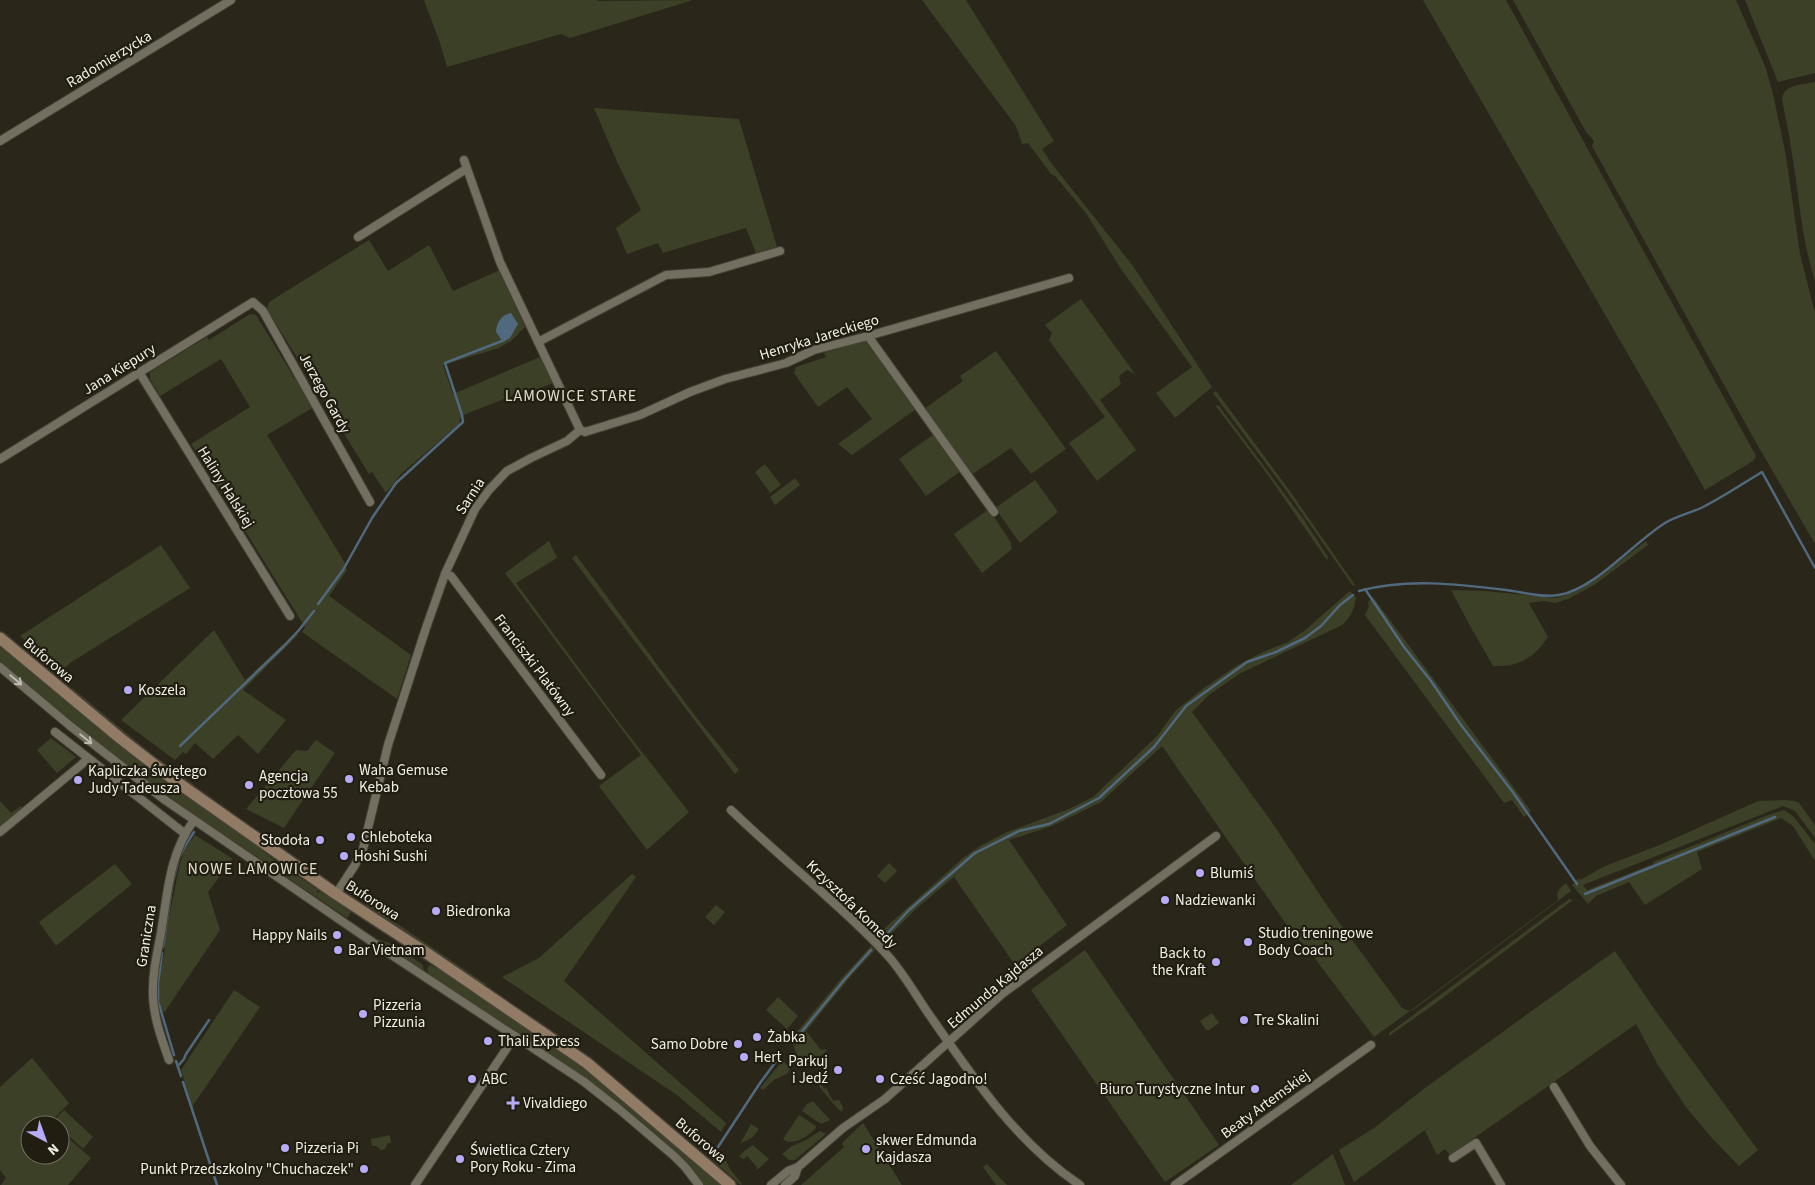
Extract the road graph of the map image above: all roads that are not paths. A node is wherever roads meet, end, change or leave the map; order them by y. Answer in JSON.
{"nodes":[{"id":1,"x":232,"y":0,"type":"edge"},
{"id":2,"x":0,"y":141,"type":"edge"},
{"id":3,"x":464,"y":160,"type":"dead end"},
{"id":4,"x":466,"y":169,"type":"junction"},
{"id":5,"x":358,"y":237,"type":"dead end"},
{"id":6,"x":780,"y":251,"type":"dead end"},
{"id":7,"x":1069,"y":278,"type":"dead end"},
{"id":8,"x":252,"y":302,"type":"joint"},
{"id":9,"x":868,"y":336,"type":"junction"},
{"id":10,"x":538,"y":342,"type":"junction"},
{"id":11,"x":138,"y":372,"type":"junction"},
{"id":12,"x":580,"y":430,"type":"junction"},
{"id":13,"x":0,"y":459,"type":"edge"},
{"id":14,"x":370,"y":502,"type":"dead end"},
{"id":15,"x":994,"y":512,"type":"dead end"},
{"id":16,"x":445,"y":574,"type":"junction"},
{"id":17,"x":290,"y":616,"type":"dead end"},
{"id":18,"x":0,"y":638,"type":"edge"},
{"id":19,"x":0,"y":667,"type":"edge"},
{"id":20,"x":54,"y":732,"type":"dead end"},
{"id":21,"x":88,"y":758,"type":"junction"},
{"id":22,"x":601,"y":775,"type":"dead end"},
{"id":23,"x":731,"y":810,"type":"dead end"},
{"id":24,"x":194,"y":820,"type":"junction"},
{"id":25,"x":0,"y":832,"type":"edge"},
{"id":26,"x":184,"y":833,"type":"junction"},
{"id":27,"x":1216,"y":836,"type":"dead end"},
{"id":28,"x":336,"y":894,"type":"junction"},
{"id":29,"x":515,"y":1036,"type":"junction"},
{"id":30,"x":949,"y":1043,"type":"junction"},
{"id":31,"x":1371,"y":1045,"type":"dead end"},
{"id":32,"x":169,"y":1060,"type":"dead end"},
{"id":33,"x":1554,"y":1086,"type":"dead end"},
{"id":34,"x":1453,"y":1158,"type":"dead end"},
{"id":35,"x":798,"y":1167,"type":"junction"},
{"id":36,"x":415,"y":1185,"type":"edge"},
{"id":37,"x":699,"y":1185,"type":"edge"},
{"id":38,"x":730,"y":1185,"type":"edge"},
{"id":39,"x":771,"y":1185,"type":"edge"},
{"id":40,"x":785,"y":1185,"type":"edge"},
{"id":41,"x":1080,"y":1185,"type":"edge"},
{"id":42,"x":1175,"y":1185,"type":"edge"},
{"id":43,"x":1501,"y":1185,"type":"edge"},
{"id":44,"x":1621,"y":1185,"type":"edge"}],
"edges":[{"from":1,"to":2,"type":"street","name":"Radomierzycka"},
{"from":3,"to":4,"type":"street"},
{"from":4,"to":5,"type":"street"},
{"from":4,"to":10,"type":"street"},
{"from":6,"to":10,"type":"street"},
{"from":7,"to":9,"type":"street","name":"Henryka Jareckiego"},
{"from":8,"to":11,"type":"street","name":"Jana Kiepury"},
{"from":8,"to":14,"type":"street","name":"Jerzego Gardy"},
{"from":9,"to":12,"type":"street","name":"Henryka Jareckiego"},
{"from":9,"to":15,"type":"street"},
{"from":10,"to":12,"type":"street"},
{"from":11,"to":13,"type":"street","name":"Jana Kiepury"},
{"from":11,"to":17,"type":"street","name":"Haliny Halskiej"},
{"from":12,"to":16,"type":"street","name":"Sarnia"},
{"from":16,"to":22,"type":"street","name":"Franciszki Platówny"},
{"from":16,"to":28,"type":"street","name":"Sarnia"},
{"from":18,"to":28,"type":"main road","name":"Buforowa"},
{"from":19,"to":24,"type":"street","name":"Buforowa","one_way":true},
{"from":20,"to":21,"type":"street"},
{"from":21,"to":25,"type":"street"},
{"from":21,"to":26,"type":"street"},
{"from":23,"to":30,"type":"street","name":"Krzysztofa Komedy"},
{"from":24,"to":26,"type":"street","name":"Graniczna"},
{"from":24,"to":29,"type":"street","name":"Buforowa"},
{"from":26,"to":32,"type":"street","name":"Graniczna"},
{"from":27,"to":30,"type":"street","name":"Edmunda Kajdasza"},
{"from":28,"to":38,"type":"main road","name":"Buforowa"},
{"from":29,"to":36,"type":"street"},
{"from":29,"to":37,"type":"street","name":"Buforowa"},
{"from":30,"to":35,"type":"street","name":"Edmunda Kajdasza"},
{"from":30,"to":41,"type":"street","name":"Krzysztofa Komedy"},
{"from":31,"to":42,"type":"street","name":"Beaty Artemskiej"},
{"from":33,"to":44,"type":"street"},
{"from":34,"to":43,"type":"street"},
{"from":35,"to":39,"type":"street","name":"Edmunda Kajdasza"},
{"from":35,"to":40,"type":"street","name":"Edmunda Kajdasza"}]}
